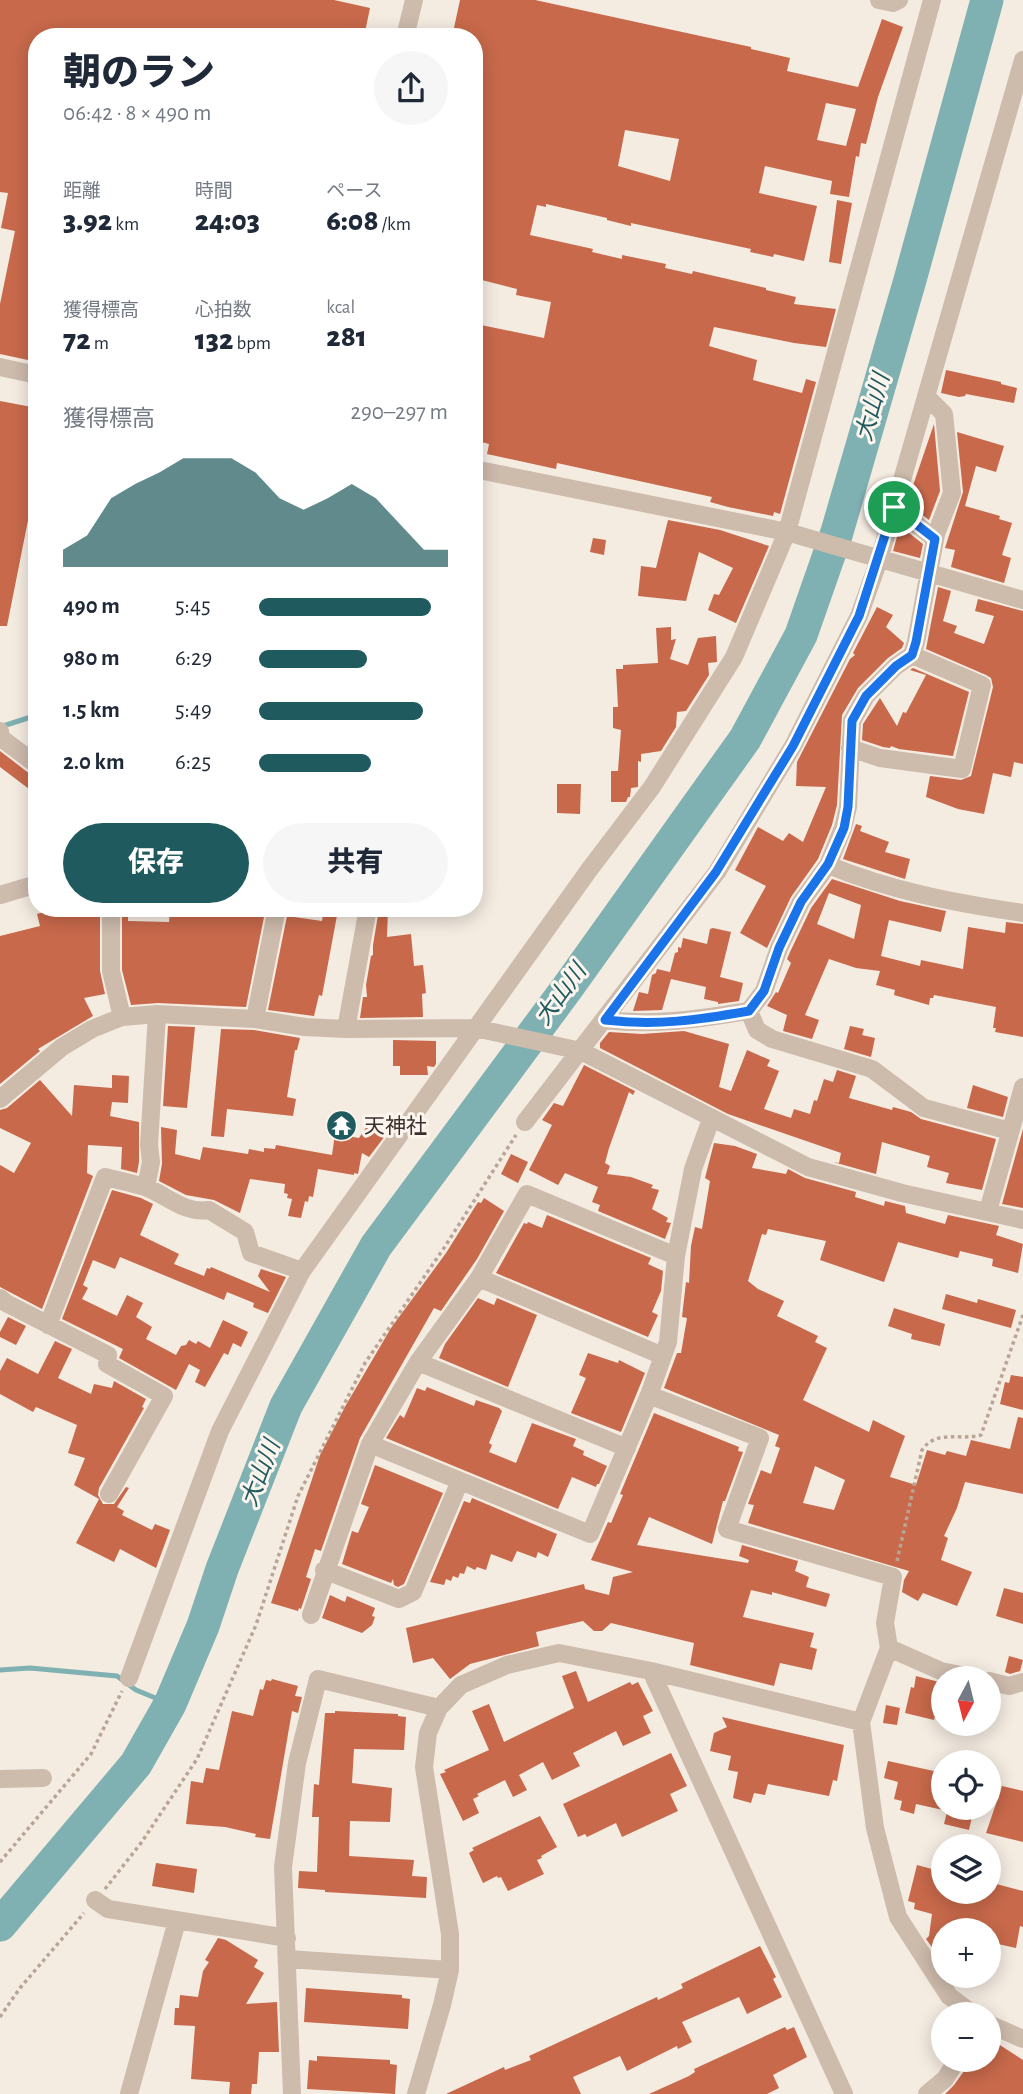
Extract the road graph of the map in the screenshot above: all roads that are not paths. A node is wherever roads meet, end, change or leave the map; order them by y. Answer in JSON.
{"nodes":[{"id":1,"x":414,"y":0,"type":"edge"},
{"id":2,"x":879,"y":0,"type":"edge"},
{"id":3,"x":899,"y":0,"type":"edge"},
{"id":4,"x":932,"y":0,"type":"edge"},
{"id":5,"x":407,"y":28,"type":"edge"},
{"id":6,"x":1023,"y":60,"type":"edge"},
{"id":7,"x":0,"y":367,"type":"edge"},
{"id":8,"x":28,"y":373,"type":"edge"},
{"id":9,"x":926,"y":396,"type":"junction"},
{"id":10,"x":483,"y":471,"type":"edge"},
{"id":11,"x":894,"y":507,"type":"junction"},
{"id":12,"x":794,"y":534,"type":"junction"},
{"id":13,"x":935,"y":539,"type":"junction"},
{"id":14,"x":875,"y":558,"type":"junction"},
{"id":15,"x":928,"y":574,"type":"junction"},
{"id":16,"x":1023,"y":600,"type":"edge"},
{"id":17,"x":912,"y":655,"type":"junction"},
{"id":18,"x":0,"y":732,"type":"edge"},
{"id":19,"x":849,"y":748,"type":"junction"},
{"id":20,"x":28,"y":758,"type":"edge"},
{"id":21,"x":828,"y":864,"type":"junction"},
{"id":22,"x":28,"y":887,"type":"edge"},
{"id":23,"x":0,"y":895,"type":"edge"},
{"id":24,"x":1023,"y":913,"type":"edge"},
{"id":25,"x":111,"y":917,"type":"edge"},
{"id":26,"x":275,"y":917,"type":"edge"},
{"id":27,"x":366,"y":917,"type":"edge"},
{"id":28,"x":749,"y":1011,"type":"junction"},
{"id":29,"x":157,"y":1014,"type":"junction"},
{"id":30,"x":122,"y":1017,"type":"junction"},
{"id":31,"x":254,"y":1019,"type":"junction"},
{"id":32,"x":605,"y":1020,"type":"junction"},
{"id":33,"x":476,"y":1028,"type":"junction"},
{"id":34,"x":346,"y":1029,"type":"junction"},
{"id":35,"x":580,"y":1050,"type":"junction"},
{"id":36,"x":1023,"y":1087,"type":"edge"},
{"id":37,"x":0,"y":1099,"type":"edge"},
{"id":38,"x":711,"y":1119,"type":"junction"},
{"id":39,"x":525,"y":1122,"type":"road end"},
{"id":40,"x":1010,"y":1131,"type":"junction"},
{"id":41,"x":146,"y":1187,"type":"junction"},
{"id":42,"x":988,"y":1211,"type":"junction"},
{"id":43,"x":1023,"y":1220,"type":"edge"},
{"id":44,"x":676,"y":1256,"type":"junction"},
{"id":45,"x":302,"y":1271,"type":"junction"},
{"id":46,"x":479,"y":1278,"type":"junction"},
{"id":47,"x":0,"y":1298,"type":"edge"},
{"id":48,"x":48,"y":1325,"type":"junction"},
{"id":49,"x":663,"y":1356,"type":"junction"},
{"id":50,"x":418,"y":1362,"type":"junction"},
{"id":51,"x":649,"y":1395,"type":"junction"},
{"id":52,"x":370,"y":1444,"type":"junction"},
{"id":53,"x":627,"y":1448,"type":"junction"},
{"id":54,"x":460,"y":1481,"type":"junction"},
{"id":55,"x":109,"y":1494,"type":"dead end"},
{"id":56,"x":324,"y":1570,"type":"junction"},
{"id":57,"x":310,"y":1615,"type":"dead end"},
{"id":58,"x":889,"y":1648,"type":"junction"},
{"id":59,"x":931,"y":1667,"type":"edge"},
{"id":60,"x":651,"y":1671,"type":"junction"},
{"id":61,"x":129,"y":1678,"type":"road end"},
{"id":62,"x":1023,"y":1682,"type":"edge"},
{"id":63,"x":1001,"y":1684,"type":"edge"},
{"id":64,"x":439,"y":1708,"type":"junction"},
{"id":65,"x":861,"y":1722,"type":"junction"},
{"id":66,"x":43,"y":1778,"type":"dead end"},
{"id":67,"x":0,"y":1779,"type":"edge"},
{"id":68,"x":95,"y":1900,"type":"road end"},
{"id":69,"x":177,"y":1921,"type":"junction"},
{"id":70,"x":287,"y":1938,"type":"junction"},
{"id":71,"x":288,"y":1959,"type":"junction"},
{"id":72,"x":450,"y":1970,"type":"junction"},
{"id":73,"x":957,"y":2002,"type":"edge"},
{"id":74,"x":1001,"y":2029,"type":"edge"},
{"id":75,"x":1023,"y":2039,"type":"edge"},
{"id":76,"x":949,"y":2072,"type":"edge"},
{"id":77,"x":128,"y":2094,"type":"edge"},
{"id":78,"x":292,"y":2094,"type":"edge"},
{"id":79,"x":416,"y":2094,"type":"edge"},
{"id":80,"x":845,"y":2094,"type":"edge"},
{"id":81,"x":927,"y":2094,"type":"edge"}],
"edges":[{"from":1,"to":5,"type":"street"},
{"from":2,"to":3,"type":"street"},
{"from":4,"to":12,"type":"street"},
{"from":6,"to":9,"type":"street"},
{"from":7,"to":8,"type":"street"},
{"from":9,"to":11,"type":"street"},
{"from":9,"to":13,"type":"street"},
{"from":10,"to":12,"type":"street"},
{"from":11,"to":13,"type":"street"},
{"from":11,"to":14,"type":"street"},
{"from":12,"to":14,"type":"street"},
{"from":12,"to":33,"type":"street"},
{"from":13,"to":15,"type":"street"},
{"from":14,"to":15,"type":"street"},
{"from":14,"to":32,"type":"street"},
{"from":15,"to":16,"type":"street"},
{"from":15,"to":17,"type":"street"},
{"from":17,"to":19,"type":"street"},
{"from":17,"to":19,"type":"street"},
{"from":18,"to":20,"type":"street"},
{"from":19,"to":21,"type":"street"},
{"from":21,"to":24,"type":"street"},
{"from":21,"to":28,"type":"street"},
{"from":22,"to":23,"type":"street"},
{"from":25,"to":30,"type":"street"},
{"from":26,"to":31,"type":"street"},
{"from":27,"to":34,"type":"street"},
{"from":28,"to":32,"type":"street"},
{"from":28,"to":40,"type":"street"},
{"from":29,"to":30,"type":"street"},
{"from":29,"to":31,"type":"street"},
{"from":29,"to":41,"type":"street"},
{"from":30,"to":37,"type":"street"},
{"from":31,"to":34,"type":"street"},
{"from":32,"to":35,"type":"street"},
{"from":33,"to":34,"type":"street"},
{"from":33,"to":35,"type":"street"},
{"from":33,"to":45,"type":"street"},
{"from":35,"to":38,"type":"street"},
{"from":35,"to":39,"type":"street"},
{"from":36,"to":40,"type":"street"},
{"from":38,"to":42,"type":"street"},
{"from":38,"to":44,"type":"street"},
{"from":40,"to":42,"type":"street"},
{"from":41,"to":45,"type":"street"},
{"from":41,"to":48,"type":"street"},
{"from":42,"to":43,"type":"street"},
{"from":44,"to":46,"type":"street"},
{"from":44,"to":49,"type":"street"},
{"from":45,"to":61,"type":"street"},
{"from":46,"to":49,"type":"street"},
{"from":46,"to":50,"type":"street"},
{"from":47,"to":48,"type":"street"},
{"from":48,"to":55,"type":"street"},
{"from":49,"to":51,"type":"street"},
{"from":50,"to":52,"type":"street"},
{"from":50,"to":53,"type":"street"},
{"from":51,"to":53,"type":"street"},
{"from":51,"to":58,"type":"street"},
{"from":52,"to":54,"type":"street"},
{"from":52,"to":56,"type":"street"},
{"from":53,"to":54,"type":"street"},
{"from":54,"to":56,"type":"street"},
{"from":56,"to":57,"type":"street"},
{"from":58,"to":59,"type":"street"},
{"from":58,"to":65,"type":"street"},
{"from":60,"to":64,"type":"street"},
{"from":60,"to":65,"type":"street"},
{"from":60,"to":80,"type":"street"},
{"from":62,"to":63,"type":"street"},
{"from":64,"to":70,"type":"street"},
{"from":64,"to":72,"type":"street"},
{"from":65,"to":73,"type":"street"},
{"from":66,"to":67,"type":"street"},
{"from":68,"to":69,"type":"street"},
{"from":69,"to":70,"type":"street"},
{"from":69,"to":77,"type":"street"},
{"from":70,"to":71,"type":"street"},
{"from":71,"to":72,"type":"street"},
{"from":71,"to":78,"type":"street"},
{"from":72,"to":79,"type":"street"},
{"from":74,"to":75,"type":"street"},
{"from":76,"to":81,"type":"street"}]}
